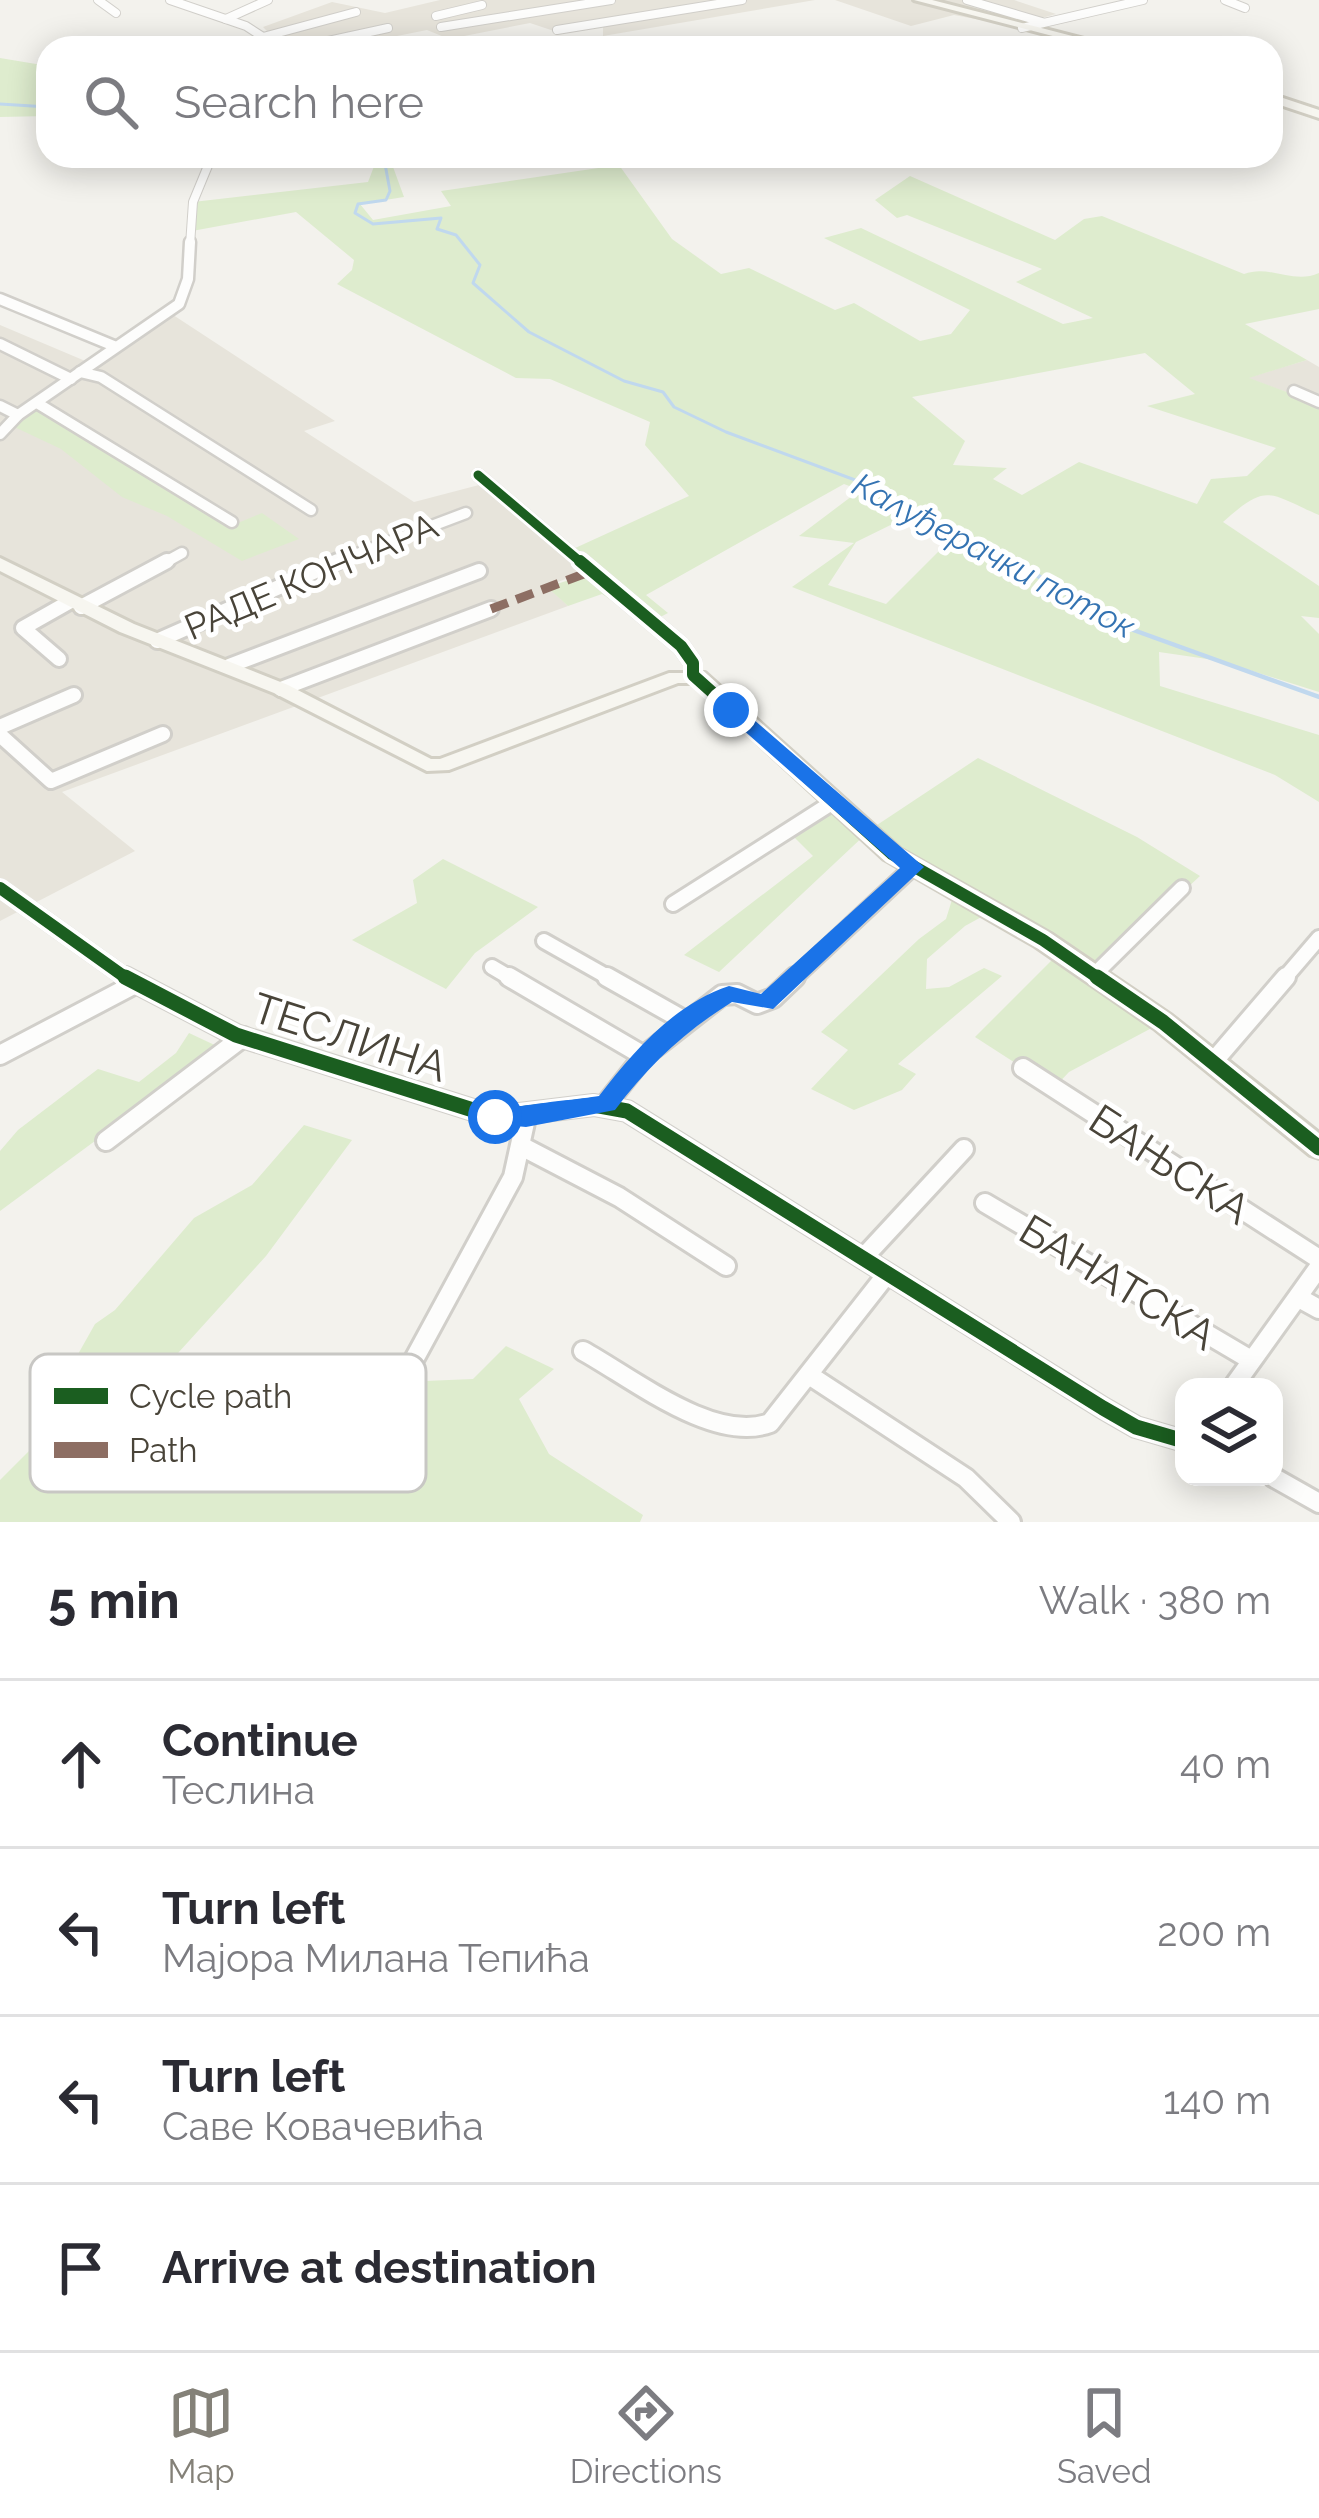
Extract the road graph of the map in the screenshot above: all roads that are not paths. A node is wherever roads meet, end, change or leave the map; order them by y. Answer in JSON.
{"nodes":[{"id":1,"x":98,"y":0,"type":"edge"},
{"id":2,"x":170,"y":0,"type":"edge"},
{"id":3,"x":268,"y":0,"type":"edge"},
{"id":4,"x":611,"y":0,"type":"edge"},
{"id":5,"x":742,"y":0,"type":"edge"},
{"id":6,"x":919,"y":0,"type":"edge"},
{"id":7,"x":967,"y":0,"type":"edge"},
{"id":8,"x":1142,"y":0,"type":"edge"},
{"id":9,"x":1225,"y":0,"type":"edge"},
{"id":10,"x":482,"y":5,"type":"dead end"},
{"id":11,"x":1245,"y":8,"type":"dead end"},
{"id":12,"x":356,"y":12,"type":"dead end"},
{"id":13,"x":116,"y":13,"type":"dead end"},
{"id":14,"x":436,"y":16,"type":"junction"},
{"id":15,"x":226,"y":19,"type":"junction"},
{"id":16,"x":418,"y":21,"type":"dead end"},
{"id":17,"x":1042,"y":22,"type":"junction"},
{"id":18,"x":456,"y":24,"type":"junction"},
{"id":19,"x":441,"y":27,"type":"dead end"},
{"id":20,"x":388,"y":28,"type":"dead end"},
{"id":21,"x":1022,"y":28,"type":"junction"},
{"id":22,"x":557,"y":30,"type":"dead end"},
{"id":23,"x":261,"y":36,"type":"edge"},
{"id":24,"x":267,"y":36,"type":"edge"},
{"id":25,"x":351,"y":36,"type":"edge"},
{"id":26,"x":1058,"y":36,"type":"edge"},
{"id":27,"x":1283,"y":102,"type":"edge"},
{"id":28,"x":1319,"y":114,"type":"edge"},
{"id":29,"x":207,"y":168,"type":"edge"},
{"id":30,"x":0,"y":298,"type":"edge"},
{"id":31,"x":0,"y":344,"type":"edge"},
{"id":32,"x":114,"y":346,"type":"junction"},
{"id":33,"x":75,"y":375,"type":"junction"},
{"id":34,"x":1294,"y":391,"type":"dead end"},
{"id":35,"x":1319,"y":401,"type":"edge"},
{"id":36,"x":37,"y":403,"type":"junction"},
{"id":37,"x":0,"y":406,"type":"edge"},
{"id":38,"x":18,"y":415,"type":"junction"},
{"id":39,"x":0,"y":434,"type":"edge"},
{"id":40,"x":478,"y":475,"type":"dead end"},
{"id":41,"x":310,"y":510,"type":"dead end"},
{"id":42,"x":466,"y":513,"type":"dead end"},
{"id":43,"x":232,"y":522,"type":"dead end"},
{"id":44,"x":182,"y":553,"type":"dead end"},
{"id":45,"x":0,"y":564,"type":"edge"},
{"id":46,"x":478,"y":571,"type":"dead end"},
{"id":47,"x":75,"y":604,"type":"junction"},
{"id":48,"x":491,"y":609,"type":"dead end"},
{"id":49,"x":157,"y":640,"type":"junction"},
{"id":50,"x":59,"y":659,"type":"dead end"},
{"id":51,"x":229,"y":666,"type":"junction"},
{"id":52,"x":692,"y":675,"type":"junction"},
{"id":53,"x":280,"y":689,"type":"junction"},
{"id":54,"x":74,"y":695,"type":"dead end"},
{"id":55,"x":0,"y":731,"type":"edge"},
{"id":56,"x":163,"y":734,"type":"dead end"},
{"id":57,"x":833,"y":802,"type":"junction"},
{"id":58,"x":914,"y":867,"type":"junction"},
{"id":59,"x":0,"y":887,"type":"edge"},
{"id":60,"x":1182,"y":888,"type":"dead end"},
{"id":61,"x":673,"y":904,"type":"dead end"},
{"id":62,"x":1319,"y":938,"type":"edge"},
{"id":63,"x":544,"y":941,"type":"dead end"},
{"id":64,"x":492,"y":967,"type":"dead end"},
{"id":65,"x":1094,"y":975,"type":"junction"},
{"id":66,"x":135,"y":984,"type":"junction"},
{"id":67,"x":685,"y":1021,"type":"junction"},
{"id":68,"x":243,"y":1037,"type":"junction"},
{"id":69,"x":0,"y":1055,"type":"edge"},
{"id":70,"x":644,"y":1056,"type":"junction"},
{"id":71,"x":1213,"y":1062,"type":"junction"},
{"id":72,"x":1023,"y":1068,"type":"dead end"},
{"id":73,"x":606,"y":1104,"type":"junction"},
{"id":74,"x":526,"y":1118,"type":"junction"},
{"id":75,"x":106,"y":1141,"type":"dead end"},
{"id":76,"x":523,"y":1147,"type":"junction"},
{"id":77,"x":1319,"y":1148,"type":"edge"},
{"id":78,"x":964,"y":1149,"type":"dead end"},
{"id":79,"x":985,"y":1203,"type":"dead end"},
{"id":80,"x":864,"y":1257,"type":"junction"},
{"id":81,"x":1319,"y":1263,"type":"edge"},
{"id":82,"x":725,"y":1265,"type":"dead end"},
{"id":83,"x":887,"y":1274,"type":"junction"},
{"id":84,"x":1298,"y":1298,"type":"junction"},
{"id":85,"x":1319,"y":1309,"type":"edge"},
{"id":86,"x":583,"y":1351,"type":"dead end"},
{"id":87,"x":417,"y":1354,"type":"edge"},
{"id":88,"x":1252,"y":1360,"type":"junction"},
{"id":89,"x":809,"y":1375,"type":"junction"},
{"id":90,"x":1239,"y":1378,"type":"edge"},
{"id":91,"x":1175,"y":1438,"type":"edge"},
{"id":92,"x":1283,"y":1483,"type":"edge"},
{"id":93,"x":1319,"y":1503,"type":"edge"},
{"id":94,"x":1011,"y":1522,"type":"edge"}],
"edges":[{"from":1,"to":13,"type":"street"},
{"from":2,"to":15,"type":"street"},
{"from":3,"to":15,"type":"street"},
{"from":4,"to":18,"type":"street"},
{"from":5,"to":22,"type":"street"},
{"from":6,"to":21,"type":"street"},
{"from":7,"to":17,"type":"street"},
{"from":8,"to":17,"type":"street"},
{"from":9,"to":11,"type":"street"},
{"from":10,"to":14,"type":"street"},
{"from":12,"to":24,"type":"street"},
{"from":14,"to":16,"type":"street"},
{"from":14,"to":18,"type":"street"},
{"from":15,"to":23,"type":"street"},
{"from":17,"to":21,"type":"street"},
{"from":18,"to":19,"type":"street"},
{"from":20,"to":25,"type":"street"},
{"from":21,"to":26,"type":"street"},
{"from":27,"to":28,"type":"street"},
{"from":29,"to":32,"type":"street"},
{"from":30,"to":32,"type":"street"},
{"from":31,"to":33,"type":"street"},
{"from":32,"to":33,"type":"street"},
{"from":33,"to":36,"type":"street"},
{"from":33,"to":41,"type":"street"},
{"from":34,"to":35,"type":"street"},
{"from":36,"to":38,"type":"street"},
{"from":36,"to":43,"type":"street"},
{"from":37,"to":38,"type":"street"},
{"from":38,"to":39,"type":"street"},
{"from":40,"to":52,"type":"street"},
{"from":42,"to":49,"type":"street","name":"РАДЕ КОНЧАРА"},
{"from":44,"to":47,"type":"street"},
{"from":45,"to":47,"type":"street"},
{"from":46,"to":51,"type":"street"},
{"from":47,"to":49,"type":"street"},
{"from":47,"to":50,"type":"street"},
{"from":48,"to":53,"type":"street"},
{"from":49,"to":51,"type":"street"},
{"from":51,"to":53,"type":"street"},
{"from":52,"to":53,"type":"street"},
{"from":52,"to":57,"type":"street"},
{"from":54,"to":55,"type":"street"},
{"from":55,"to":56,"type":"street"},
{"from":57,"to":58,"type":"street"},
{"from":57,"to":61,"type":"street"},
{"from":58,"to":65,"type":"street"},
{"from":58,"to":67,"type":"street"},
{"from":59,"to":66,"type":"street","name":"ТЕСЛИНА"},
{"from":60,"to":65,"type":"street"},
{"from":62,"to":71,"type":"street"},
{"from":63,"to":67,"type":"street"},
{"from":64,"to":70,"type":"street"},
{"from":65,"to":71,"type":"street"},
{"from":66,"to":68,"type":"street","name":"ТЕСЛИНА"},
{"from":66,"to":69,"type":"street"},
{"from":67,"to":70,"type":"street"},
{"from":68,"to":74,"type":"street","name":"ТЕСЛИНА"},
{"from":68,"to":75,"type":"street","name":"ТЕСЛИНА"},
{"from":70,"to":73,"type":"street"},
{"from":71,"to":77,"type":"street"},
{"from":72,"to":81,"type":"street","name":"БАЊСКА"},
{"from":73,"to":74,"type":"street","name":"ТЕСЛИНА"},
{"from":73,"to":80,"type":"street"},
{"from":74,"to":76,"type":"street"},
{"from":76,"to":82,"type":"street"},
{"from":76,"to":87,"type":"street"},
{"from":78,"to":80,"type":"street"},
{"from":79,"to":88,"type":"street","name":"БАНАТСКА"},
{"from":80,"to":83,"type":"street"},
{"from":81,"to":84,"type":"street"},
{"from":83,"to":89,"type":"street"},
{"from":83,"to":91,"type":"street"},
{"from":84,"to":85,"type":"street"},
{"from":84,"to":88,"type":"street"},
{"from":86,"to":89,"type":"street"},
{"from":88,"to":90,"type":"street"},
{"from":89,"to":94,"type":"street"},
{"from":92,"to":93,"type":"street"}]}
